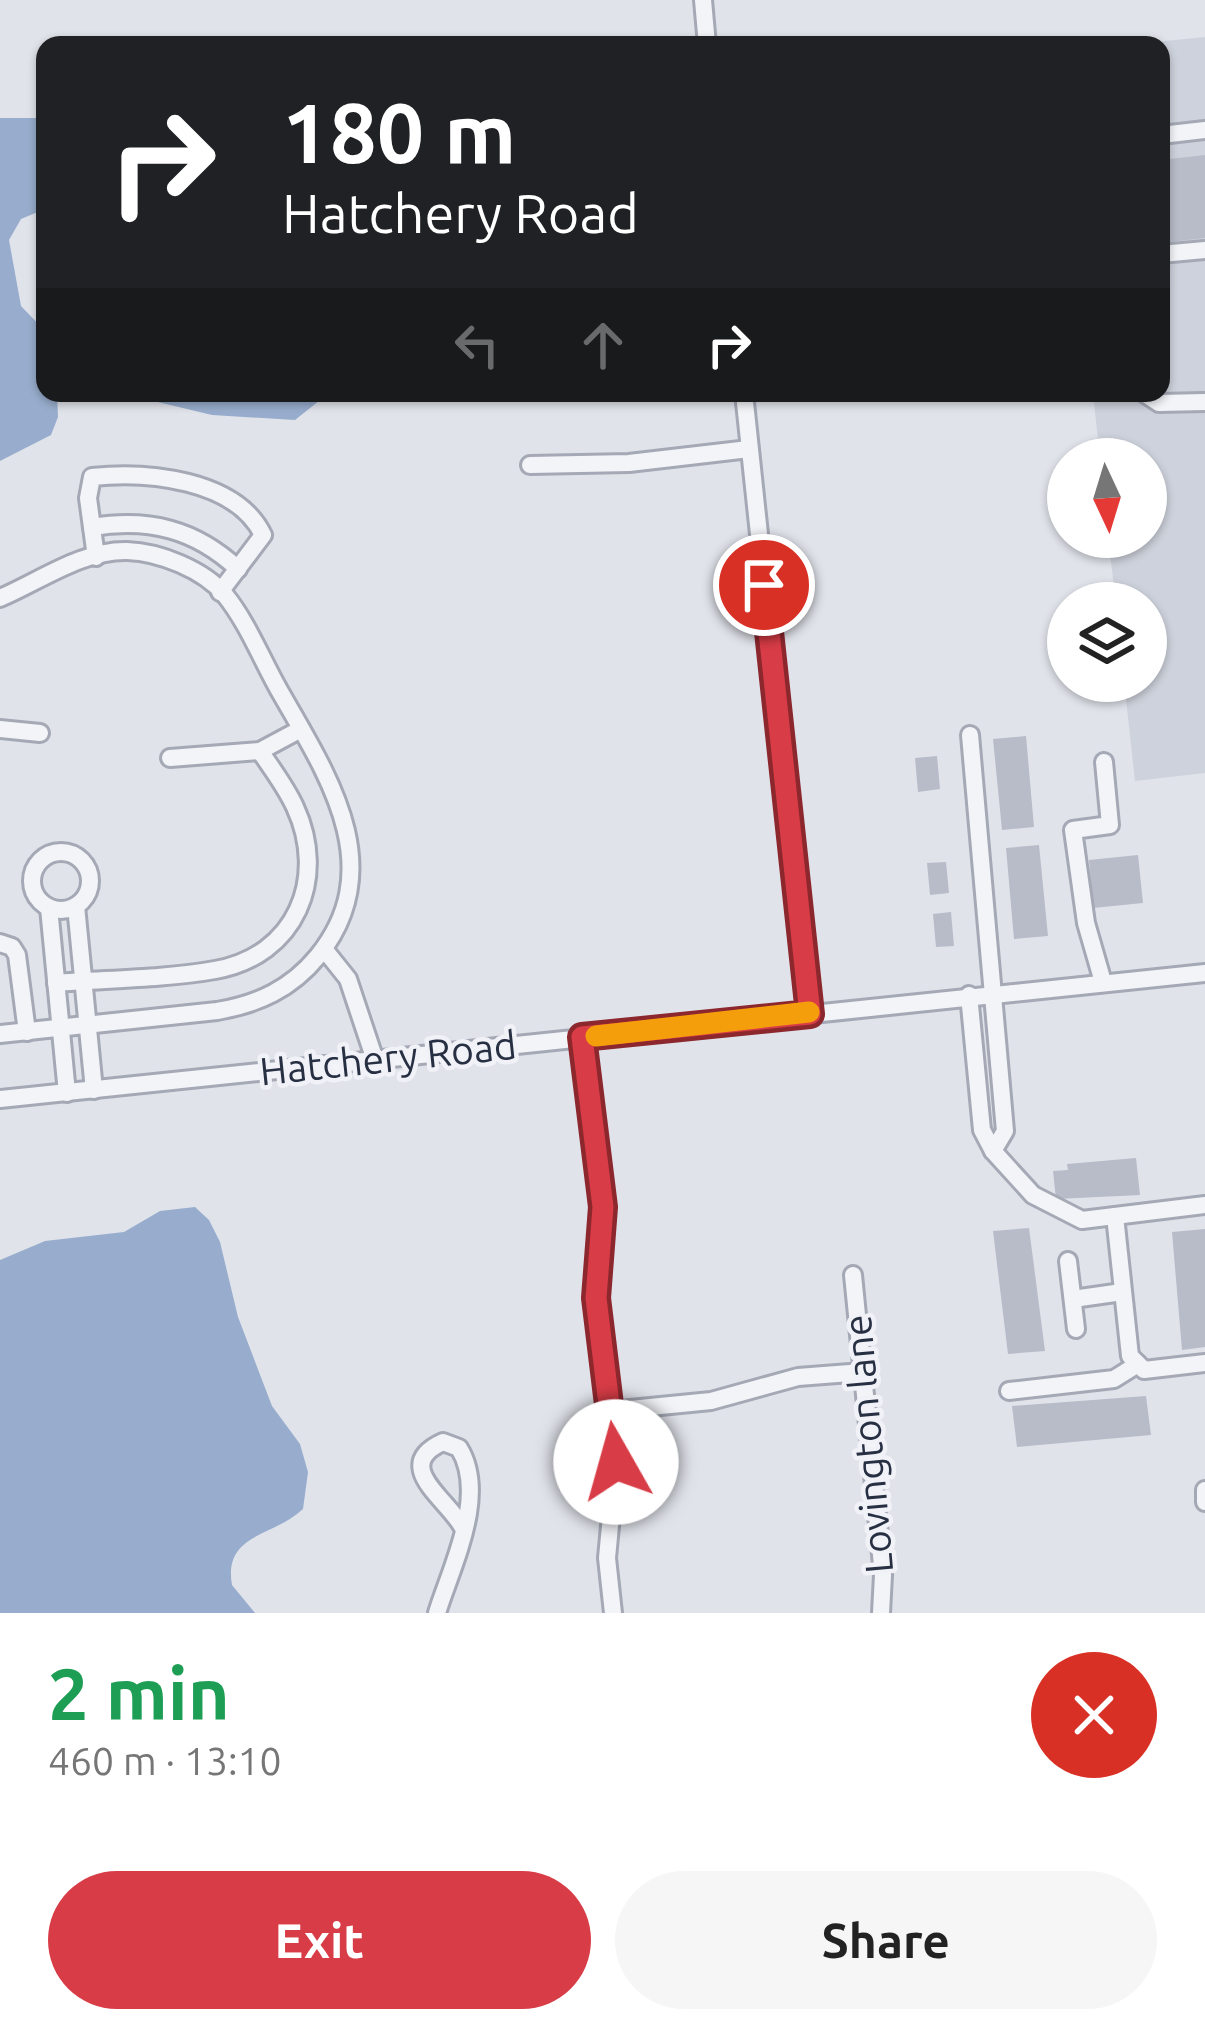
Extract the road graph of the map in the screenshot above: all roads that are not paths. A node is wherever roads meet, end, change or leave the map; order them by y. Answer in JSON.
{"nodes":[{"id":1,"x":703,"y":0,"type":"edge"},
{"id":2,"x":706,"y":36,"type":"edge"},
{"id":3,"x":1205,"y":130,"type":"edge"},
{"id":4,"x":1170,"y":134,"type":"edge"},
{"id":5,"x":1205,"y":250,"type":"edge"},
{"id":6,"x":1170,"y":253,"type":"edge"},
{"id":7,"x":745,"y":402,"type":"edge"},
{"id":8,"x":1158,"y":402,"type":"edge"},
{"id":9,"x":1205,"y":402,"type":"edge"},
{"id":10,"x":749,"y":449,"type":"junction"},
{"id":11,"x":530,"y":465,"type":"dead end"},
{"id":12,"x":92,"y":526,"type":"junction"},
{"id":13,"x":96,"y":557,"type":"junction"},
{"id":14,"x":238,"y":569,"type":"junction"},
{"id":15,"x":220,"y":592,"type":"junction"},
{"id":16,"x":0,"y":598,"type":"edge"},
{"id":17,"x":301,"y":728,"type":"junction"},
{"id":18,"x":0,"y":730,"type":"edge"},
{"id":19,"x":40,"y":733,"type":"dead end"},
{"id":20,"x":970,"y":735,"type":"dead end"},
{"id":21,"x":260,"y":751,"type":"junction"},
{"id":22,"x":170,"y":758,"type":"dead end"},
{"id":23,"x":1104,"y":762,"type":"dead end"},
{"id":24,"x":76,"y":906,"type":"junction"},
{"id":25,"x":49,"y":908,"type":"junction"},
{"id":26,"x":0,"y":943,"type":"edge"},
{"id":27,"x":324,"y":950,"type":"junction"},
{"id":28,"x":1205,"y":973,"type":"edge"},
{"id":29,"x":82,"y":981,"type":"junction"},
{"id":30,"x":56,"y":982,"type":"junction"},
{"id":31,"x":1103,"y":982,"type":"junction"},
{"id":32,"x":995,"y":992,"type":"junction"},
{"id":33,"x":969,"y":995,"type":"junction"},
{"id":34,"x":810,"y":1014,"type":"junction"},
{"id":35,"x":86,"y":1026,"type":"junction"},
{"id":36,"x":59,"y":1028,"type":"junction"},
{"id":37,"x":27,"y":1032,"type":"junction"},
{"id":38,"x":0,"y":1034,"type":"edge"},
{"id":39,"x":582,"y":1037,"type":"junction"},
{"id":40,"x":375,"y":1060,"type":"junction"},
{"id":41,"x":94,"y":1090,"type":"junction"},
{"id":42,"x":67,"y":1093,"type":"junction"},
{"id":43,"x":0,"y":1099,"type":"edge"},
{"id":44,"x":993,"y":1151,"type":"junction"},
{"id":45,"x":1205,"y":1205,"type":"edge"},
{"id":46,"x":1114,"y":1216,"type":"junction"},
{"id":47,"x":1068,"y":1261,"type":"dead end"},
{"id":48,"x":853,"y":1275,"type":"dead end"},
{"id":49,"x":1122,"y":1292,"type":"junction"},
{"id":50,"x":1073,"y":1299,"type":"junction"},
{"id":51,"x":1076,"y":1329,"type":"dead end"},
{"id":52,"x":1205,"y":1363,"type":"edge"},
{"id":53,"x":1138,"y":1364,"type":"junction"},
{"id":54,"x":862,"y":1372,"type":"junction"},
{"id":55,"x":1009,"y":1391,"type":"dead end"},
{"id":56,"x":610,"y":1411,"type":"junction"},
{"id":57,"x":1205,"y":1490,"type":"edge"},
{"id":58,"x":1205,"y":1502,"type":"edge"},
{"id":59,"x":463,"y":1528,"type":"junction"},
{"id":60,"x":437,"y":1613,"type":"edge"},
{"id":61,"x":613,"y":1613,"type":"edge"},
{"id":62,"x":880,"y":1613,"type":"edge"}],
"edges":[{"from":1,"to":2,"type":"street"},
{"from":3,"to":4,"type":"street"},
{"from":5,"to":6,"type":"street"},
{"from":7,"to":10,"type":"street"},
{"from":8,"to":9,"type":"street"},
{"from":10,"to":11,"type":"street"},
{"from":10,"to":34,"type":"street"},
{"from":12,"to":13,"type":"street"},
{"from":12,"to":14,"type":"street"},
{"from":12,"to":14,"type":"street"},
{"from":13,"to":15,"type":"street"},
{"from":13,"to":16,"type":"street"},
{"from":14,"to":15,"type":"street"},
{"from":15,"to":17,"type":"street"},
{"from":17,"to":21,"type":"street"},
{"from":17,"to":27,"type":"street"},
{"from":18,"to":19,"type":"street"},
{"from":20,"to":32,"type":"street"},
{"from":21,"to":22,"type":"street"},
{"from":21,"to":29,"type":"street"},
{"from":23,"to":31,"type":"street"},
{"from":24,"to":25,"type":"street"},
{"from":24,"to":25,"type":"street"},
{"from":24,"to":29,"type":"street"},
{"from":25,"to":30,"type":"street"},
{"from":26,"to":37,"type":"street"},
{"from":27,"to":35,"type":"street"},
{"from":27,"to":40,"type":"street"},
{"from":28,"to":31,"type":"street","name":"Hatchery Road"},
{"from":29,"to":30,"type":"street"},
{"from":29,"to":35,"type":"street"},
{"from":30,"to":36,"type":"street"},
{"from":31,"to":32,"type":"street","name":"Hatchery Road"},
{"from":32,"to":33,"type":"street","name":"Hatchery Road"},
{"from":32,"to":44,"type":"street"},
{"from":33,"to":34,"type":"street","name":"Hatchery Road"},
{"from":33,"to":44,"type":"street"},
{"from":34,"to":39,"type":"street","name":"Hatchery Road"},
{"from":35,"to":36,"type":"street"},
{"from":35,"to":41,"type":"street"},
{"from":36,"to":37,"type":"street"},
{"from":36,"to":42,"type":"street"},
{"from":37,"to":38,"type":"street"},
{"from":39,"to":40,"type":"street","name":"Hatchery Road"},
{"from":39,"to":56,"type":"street"},
{"from":40,"to":41,"type":"street","name":"Hatchery Road"},
{"from":41,"to":42,"type":"street","name":"Hatchery Road"},
{"from":42,"to":43,"type":"street","name":"Hatchery Road"},
{"from":44,"to":46,"type":"street"},
{"from":45,"to":46,"type":"street"},
{"from":46,"to":49,"type":"street"},
{"from":47,"to":50,"type":"street"},
{"from":48,"to":54,"type":"street","name":"Lovington lane"},
{"from":49,"to":50,"type":"street"},
{"from":49,"to":53,"type":"street"},
{"from":50,"to":51,"type":"street"},
{"from":52,"to":53,"type":"street"},
{"from":53,"to":55,"type":"street"},
{"from":54,"to":56,"type":"street"},
{"from":54,"to":62,"type":"street","name":"Lovington lane"},
{"from":56,"to":61,"type":"street"},
{"from":57,"to":58,"type":"street"},
{"from":59,"to":59,"type":"street"},
{"from":59,"to":60,"type":"street"}]}
